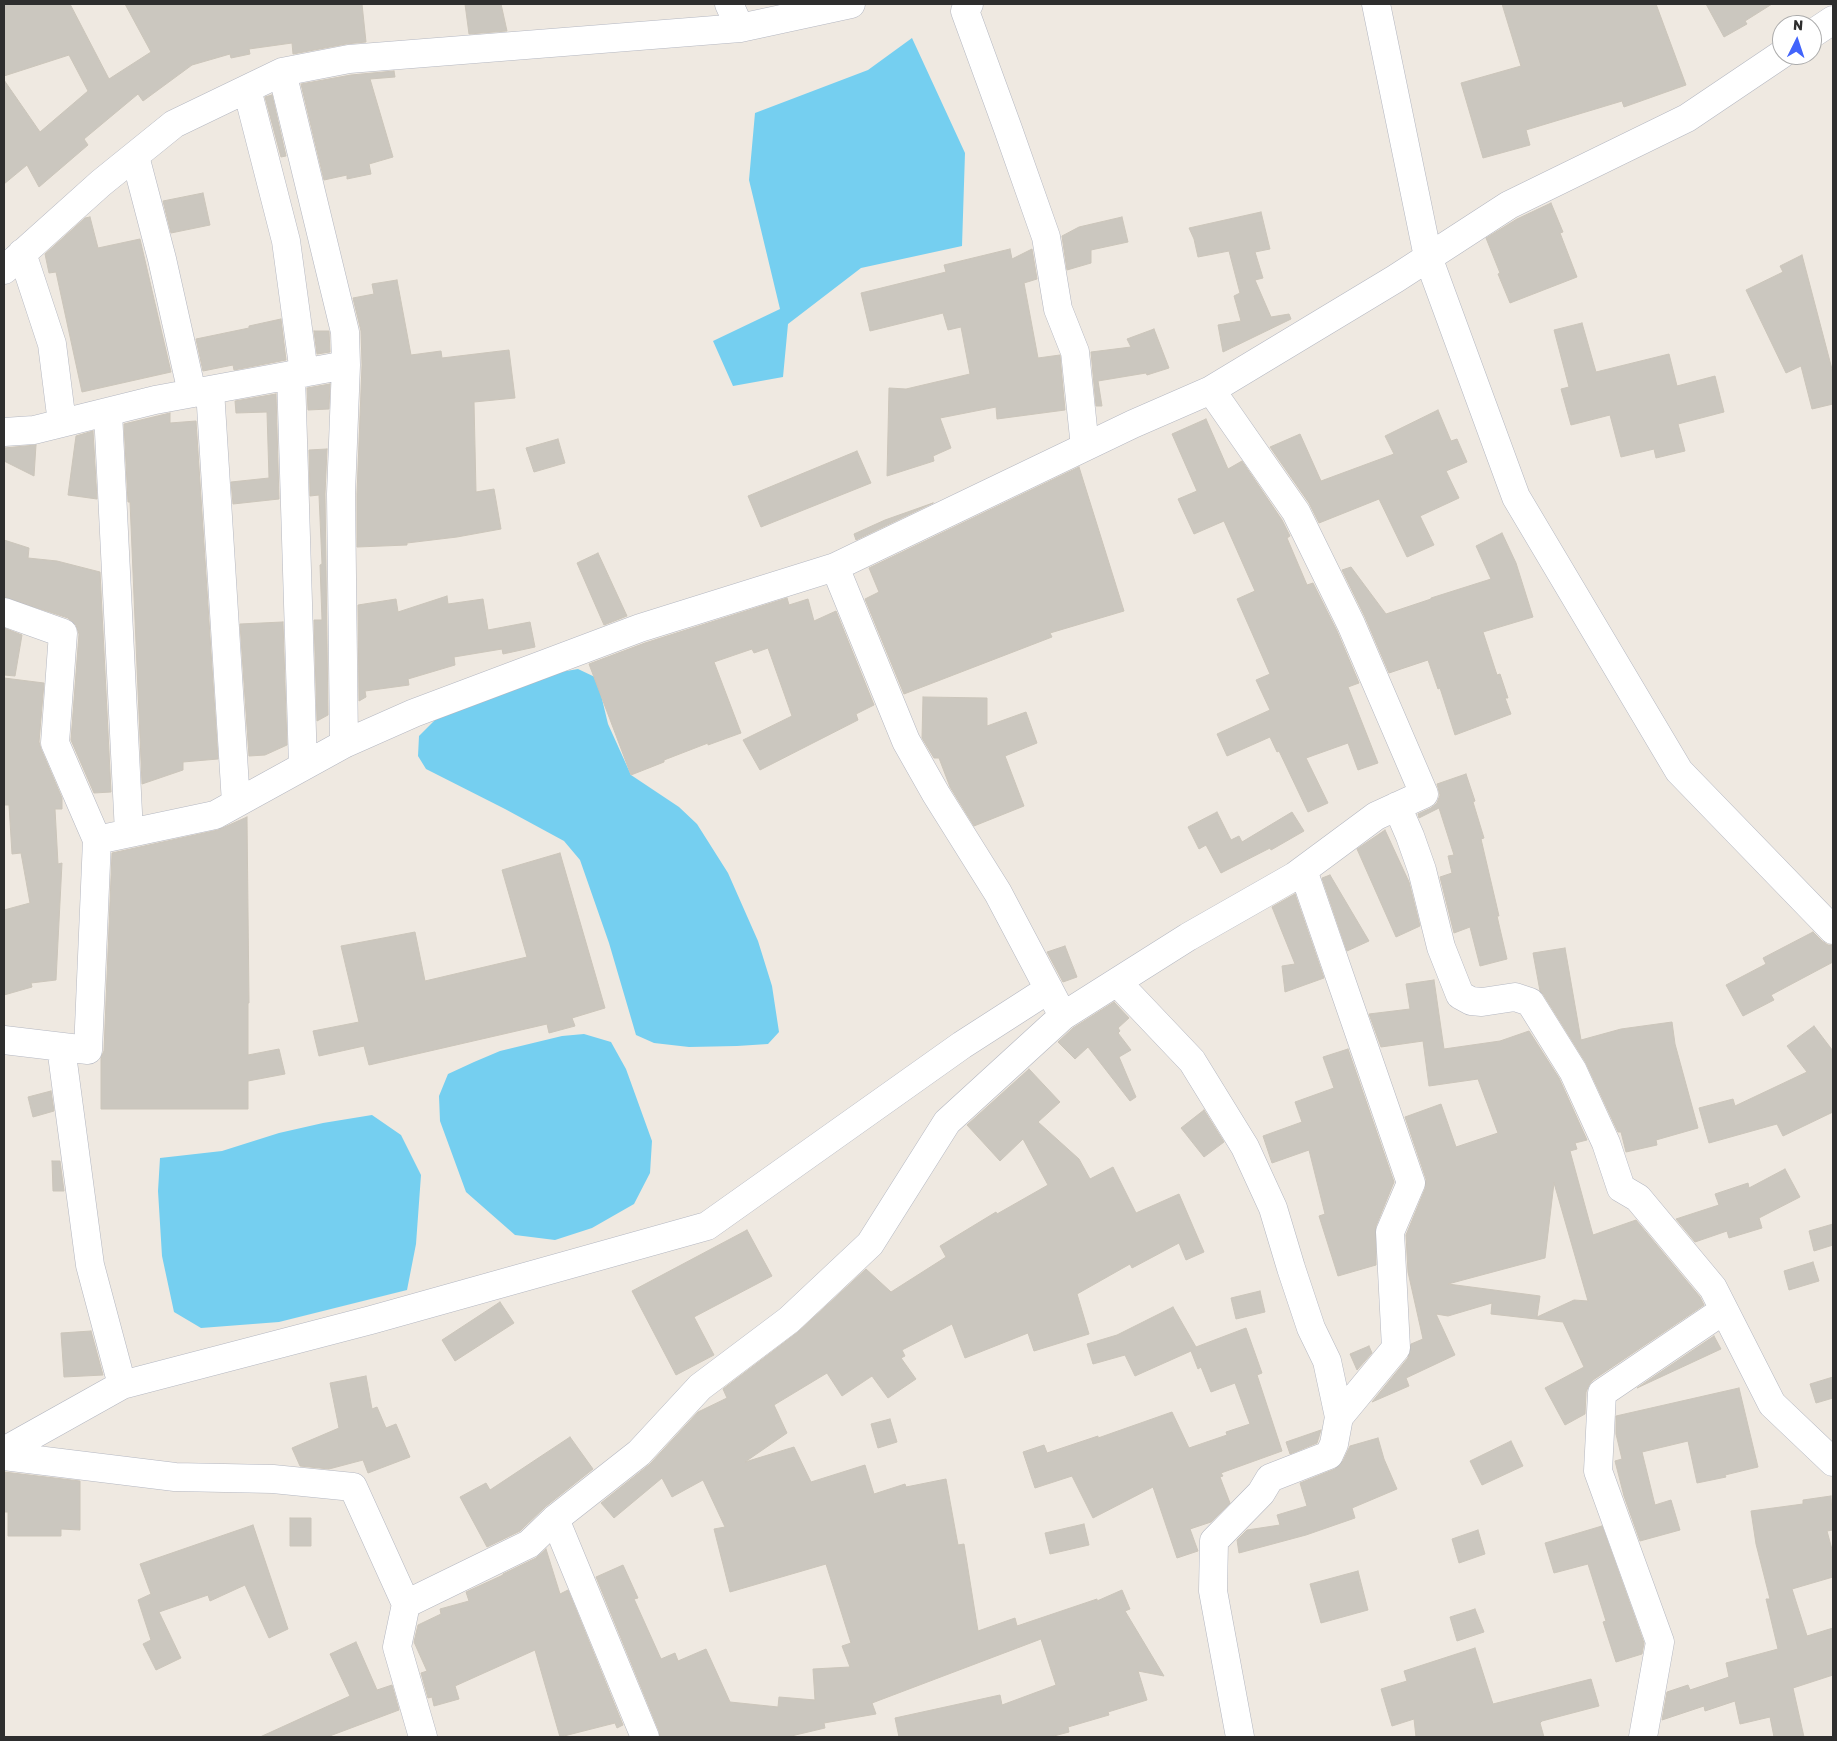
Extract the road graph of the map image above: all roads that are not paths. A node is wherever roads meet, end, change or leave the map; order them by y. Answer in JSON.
{"nodes":[{"id":1,"x":729,"y":4,"type":"edge"},
{"id":2,"x":851,"y":4,"type":"edge"},
{"id":3,"x":969,"y":4,"type":"edge"},
{"id":4,"x":1376,"y":4,"type":"edge"},
{"id":5,"x":1833,"y":20,"type":"edge"},
{"id":6,"x":1822,"y":27,"type":"edge"},
{"id":7,"x":740,"y":28,"type":"junction"},
{"id":8,"x":1772,"y":61,"type":"edge"},
{"id":9,"x":282,"y":72,"type":"junction"},
{"id":10,"x":246,"y":89,"type":"junction"},
{"id":11,"x":135,"y":156,"type":"junction"},
{"id":12,"x":1428,"y":257,"type":"junction"},
{"id":13,"x":13,"y":262,"type":"edge"},
{"id":14,"x":346,"y":365,"type":"junction"},
{"id":15,"x":297,"y":374,"type":"junction"},
{"id":16,"x":1211,"y":390,"type":"junction"},
{"id":17,"x":201,"y":391,"type":"junction"},
{"id":18,"x":108,"y":412,"type":"junction"},
{"id":19,"x":62,"y":423,"type":"junction"},
{"id":20,"x":4,"y":432,"type":"edge"},
{"id":21,"x":1086,"y":447,"type":"junction"},
{"id":22,"x":835,"y":567,"type":"junction"},
{"id":23,"x":4,"y":612,"type":"edge"},
{"id":24,"x":344,"y":744,"type":"junction"},
{"id":25,"x":303,"y":766,"type":"junction"},
{"id":26,"x":236,"y":803,"type":"junction"},
{"id":27,"x":1397,"y":806,"type":"junction"},
{"id":28,"x":129,"y":833,"type":"junction"},
{"id":29,"x":97,"y":840,"type":"junction"},
{"id":30,"x":1303,"y":870,"type":"junction"},
{"id":31,"x":1833,"y":930,"type":"edge"},
{"id":32,"x":1116,"y":982,"type":"junction"},
{"id":33,"x":1049,"y":989,"type":"junction"},
{"id":34,"x":1063,"y":1016,"type":"junction"},
{"id":35,"x":4,"y":1040,"type":"edge"},
{"id":36,"x":61,"y":1047,"type":"junction"},
{"id":37,"x":1724,"y":1310,"type":"junction"},
{"id":38,"x":122,"y":1385,"type":"junction"},
{"id":39,"x":1339,"y":1417,"type":"junction"},
{"id":40,"x":4,"y":1451,"type":"edge"},
{"id":41,"x":4,"y":1456,"type":"edge"},
{"id":42,"x":1833,"y":1462,"type":"edge"},
{"id":43,"x":555,"y":1519,"type":"junction"},
{"id":44,"x":406,"y":1604,"type":"junction"},
{"id":45,"x":423,"y":1737,"type":"edge"},
{"id":46,"x":645,"y":1737,"type":"edge"},
{"id":47,"x":1240,"y":1737,"type":"edge"},
{"id":48,"x":1643,"y":1737,"type":"edge"}],
"edges":[{"from":1,"to":7,"type":"street"},
{"from":2,"to":7,"type":"street"},
{"from":3,"to":21,"type":"street"},
{"from":4,"to":12,"type":"street"},
{"from":5,"to":6,"type":"street"},
{"from":7,"to":9,"type":"street"},
{"from":8,"to":12,"type":"street"},
{"from":9,"to":10,"type":"street"},
{"from":9,"to":14,"type":"street"},
{"from":10,"to":11,"type":"street"},
{"from":10,"to":15,"type":"street"},
{"from":11,"to":13,"type":"street"},
{"from":11,"to":17,"type":"street"},
{"from":12,"to":16,"type":"street"},
{"from":12,"to":31,"type":"street"},
{"from":13,"to":19,"type":"street"},
{"from":14,"to":15,"type":"street"},
{"from":14,"to":24,"type":"street"},
{"from":15,"to":17,"type":"street"},
{"from":15,"to":25,"type":"street"},
{"from":16,"to":21,"type":"street"},
{"from":16,"to":27,"type":"street"},
{"from":17,"to":18,"type":"street"},
{"from":17,"to":26,"type":"street"},
{"from":18,"to":19,"type":"street"},
{"from":18,"to":28,"type":"street"},
{"from":19,"to":20,"type":"street"},
{"from":21,"to":22,"type":"street"},
{"from":22,"to":24,"type":"street"},
{"from":22,"to":33,"type":"street"},
{"from":23,"to":29,"type":"street"},
{"from":24,"to":25,"type":"street"},
{"from":25,"to":26,"type":"street"},
{"from":26,"to":28,"type":"street"},
{"from":27,"to":30,"type":"street"},
{"from":27,"to":37,"type":"street"},
{"from":28,"to":29,"type":"street"},
{"from":29,"to":36,"type":"street"},
{"from":30,"to":32,"type":"street"},
{"from":30,"to":39,"type":"street"},
{"from":32,"to":34,"type":"street"},
{"from":32,"to":39,"type":"street"},
{"from":33,"to":34,"type":"street"},
{"from":33,"to":38,"type":"street"},
{"from":34,"to":43,"type":"street"},
{"from":35,"to":36,"type":"street"},
{"from":36,"to":38,"type":"street"},
{"from":37,"to":42,"type":"street"},
{"from":37,"to":48,"type":"street"},
{"from":38,"to":40,"type":"street"},
{"from":39,"to":47,"type":"street"},
{"from":41,"to":44,"type":"street"},
{"from":43,"to":44,"type":"street"},
{"from":43,"to":46,"type":"street"},
{"from":44,"to":45,"type":"street"}]}
